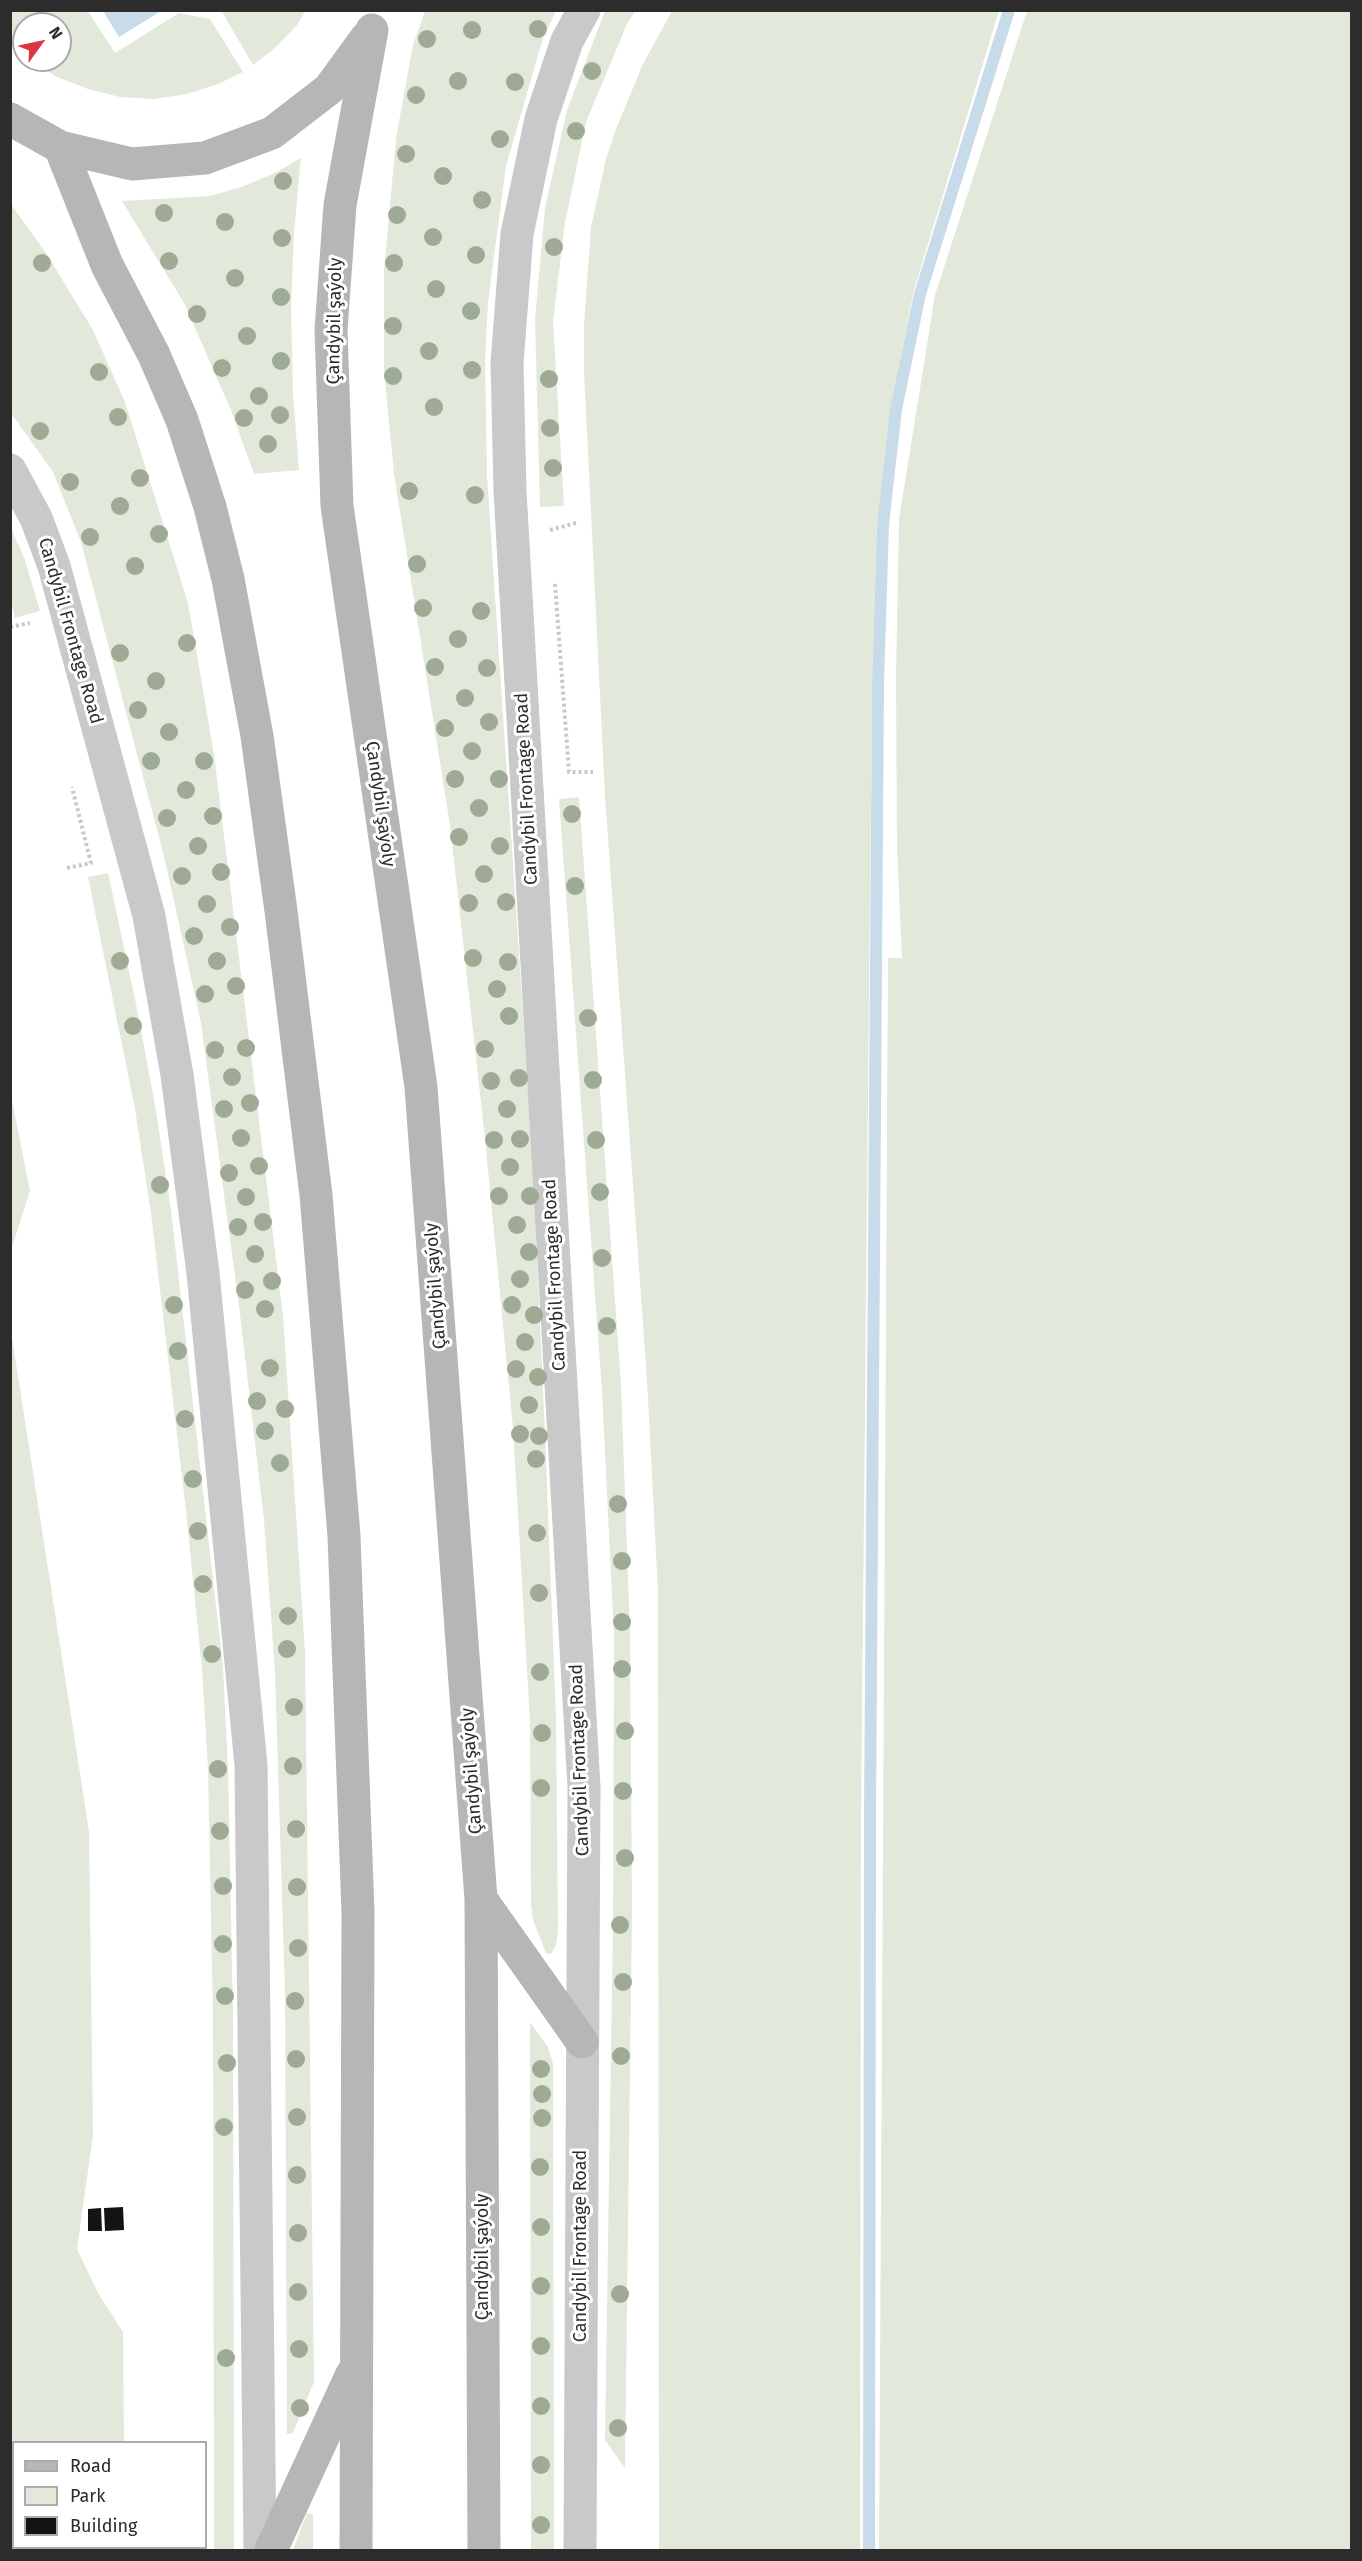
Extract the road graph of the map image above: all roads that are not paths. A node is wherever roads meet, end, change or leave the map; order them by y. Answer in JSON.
{"nodes":[{"id":1,"x":584,"y":10,"type":"edge"},
{"id":2,"x":376,"y":20,"type":"edge"},
{"id":3,"x":10,"y":119,"type":"edge"},
{"id":4,"x":60,"y":147,"type":"junction"},
{"id":5,"x":10,"y":470,"type":"edge"},
{"id":6,"x":481,"y":1899,"type":"junction"},
{"id":7,"x":582,"y":2042,"type":"junction"},
{"id":8,"x":357,"y":2364,"type":"junction"},
{"id":9,"x":260,"y":2550,"type":"edge"},
{"id":10,"x":271,"y":2550,"type":"edge"},
{"id":11,"x":356,"y":2550,"type":"edge"},
{"id":12,"x":484,"y":2550,"type":"edge"},
{"id":13,"x":580,"y":2550,"type":"edge"}],
"edges":[{"from":1,"to":7,"type":"street","name":"Candybil Frontage Road"},
{"from":2,"to":4,"type":"main road"},
{"from":2,"to":6,"type":"main road","name":"Çandybil şaýoly"},
{"from":3,"to":4,"type":"main road"},
{"from":4,"to":8,"type":"main road"},
{"from":5,"to":9,"type":"street","name":"Candybil Frontage Road"},
{"from":6,"to":7,"type":"main road"},
{"from":6,"to":12,"type":"main road","name":"Çandybil şaýoly"},
{"from":7,"to":13,"type":"street","name":"Candybil Frontage Road"},
{"from":8,"to":10,"type":"main road"},
{"from":8,"to":11,"type":"main road"}]}
